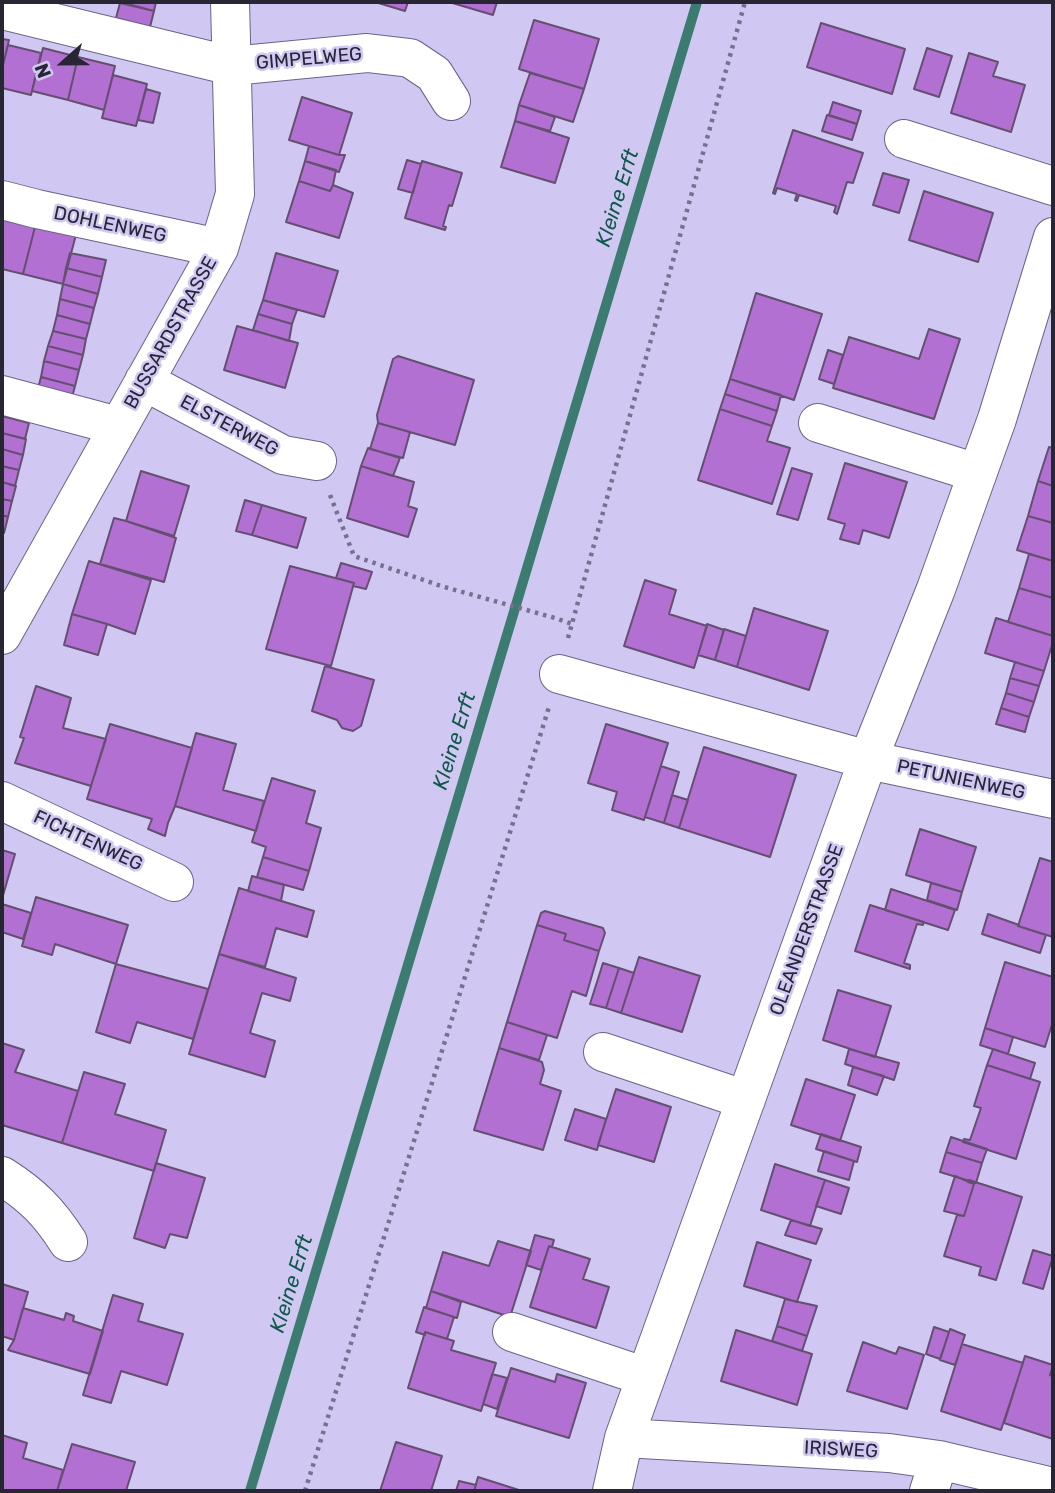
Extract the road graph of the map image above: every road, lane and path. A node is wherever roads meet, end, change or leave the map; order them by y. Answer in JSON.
{"nodes":[{"id":1,"x":230,"y":2,"type":"edge"},
{"id":2,"x":745,"y":2,"type":"edge"},
{"id":3,"x":2,"y":10,"type":"edge"},
{"id":4,"x":232,"y":66,"type":"junction"},
{"id":5,"x":451,"y":101,"type":"dead end"},
{"id":6,"x":904,"y":139,"type":"dead end"},
{"id":7,"x":1053,"y":186,"type":"edge"},
{"id":8,"x":2,"y":200,"type":"edge"},
{"id":9,"x":1053,"y":237,"type":"edge"},
{"id":10,"x":219,"y":248,"type":"junction"},
{"id":11,"x":144,"y":381,"type":"junction"},
{"id":12,"x":2,"y":395,"type":"edge"},
{"id":13,"x":818,"y":422,"type":"dead end"},
{"id":14,"x":118,"y":426,"type":"junction"},
{"id":15,"x":317,"y":461,"type":"joint"},
{"id":16,"x":977,"y":473,"type":"junction"},
{"id":17,"x":572,"y":624,"type":"junction"},
{"id":18,"x":2,"y":635,"type":"edge"},
{"id":19,"x":559,"y":674,"type":"junction"},
{"id":20,"x":869,"y":761,"type":"junction"},
{"id":21,"x":1053,"y":799,"type":"edge"},
{"id":22,"x":2,"y":801,"type":"edge"},
{"id":23,"x":174,"y":882,"type":"dead end"},
{"id":24,"x":603,"y":1052,"type":"dead end"},
{"id":25,"x":746,"y":1100,"type":"junction"},
{"id":26,"x":2,"y":1176,"type":"edge"},
{"id":27,"x":68,"y":1242,"type":"dead end"},
{"id":28,"x":512,"y":1332,"type":"dead end"},
{"id":29,"x":646,"y":1377,"type":"junction"},
{"id":30,"x":624,"y":1438,"type":"junction"},
{"id":31,"x":934,"y":1475,"type":"edge"},
{"id":32,"x":1053,"y":1487,"type":"edge"},
{"id":33,"x":305,"y":1491,"type":"edge"},
{"id":34,"x":612,"y":1491,"type":"edge"}],
"edges":[{"from":1,"to":4,"type":"street","name":"BUSSARDSTRASSE"},
{"from":2,"to":17,"type":"path"},
{"from":3,"to":4,"type":"street","name":"GIMPELWEG"},
{"from":4,"to":5,"type":"street","name":"GIMPELWEG"},
{"from":4,"to":10,"type":"street","name":"BUSSARDSTRASSE"},
{"from":6,"to":7,"type":"street"},
{"from":8,"to":10,"type":"street","name":"DOHLENWEG"},
{"from":9,"to":16,"type":"street","name":"OLEANDERSTRASSE"},
{"from":10,"to":11,"type":"street","name":"BUSSARDSTRASSE"},
{"from":11,"to":14,"type":"street","name":"BUSSARDSTRASSE"},
{"from":11,"to":15,"type":"street","name":"ELSTERWEG"},
{"from":12,"to":14,"type":"street"},
{"from":13,"to":16,"type":"street"},
{"from":14,"to":18,"type":"street","name":"BUSSARDSTRASSE"},
{"from":15,"to":17,"type":"path"},
{"from":16,"to":20,"type":"street","name":"OLEANDERSTRASSE"},
{"from":17,"to":19,"type":"path"},
{"from":19,"to":20,"type":"street"},
{"from":19,"to":33,"type":"path"},
{"from":20,"to":21,"type":"street","name":"PETUNIENWEG"},
{"from":20,"to":25,"type":"street","name":"OLEANDERSTRASSE"},
{"from":22,"to":23,"type":"street","name":"FICHTENWEG"},
{"from":24,"to":25,"type":"street"},
{"from":25,"to":29,"type":"street","name":"OLEANDERSTRASSE"},
{"from":26,"to":27,"type":"street"},
{"from":28,"to":29,"type":"street"},
{"from":29,"to":30,"type":"street","name":"OLEANDERSTRASSE"},
{"from":30,"to":31,"type":"street","name":"IRISWEG"},
{"from":30,"to":34,"type":"street","name":"OLEANDERSTRASSE"},
{"from":31,"to":32,"type":"street","name":"IRISWEG"}]}
